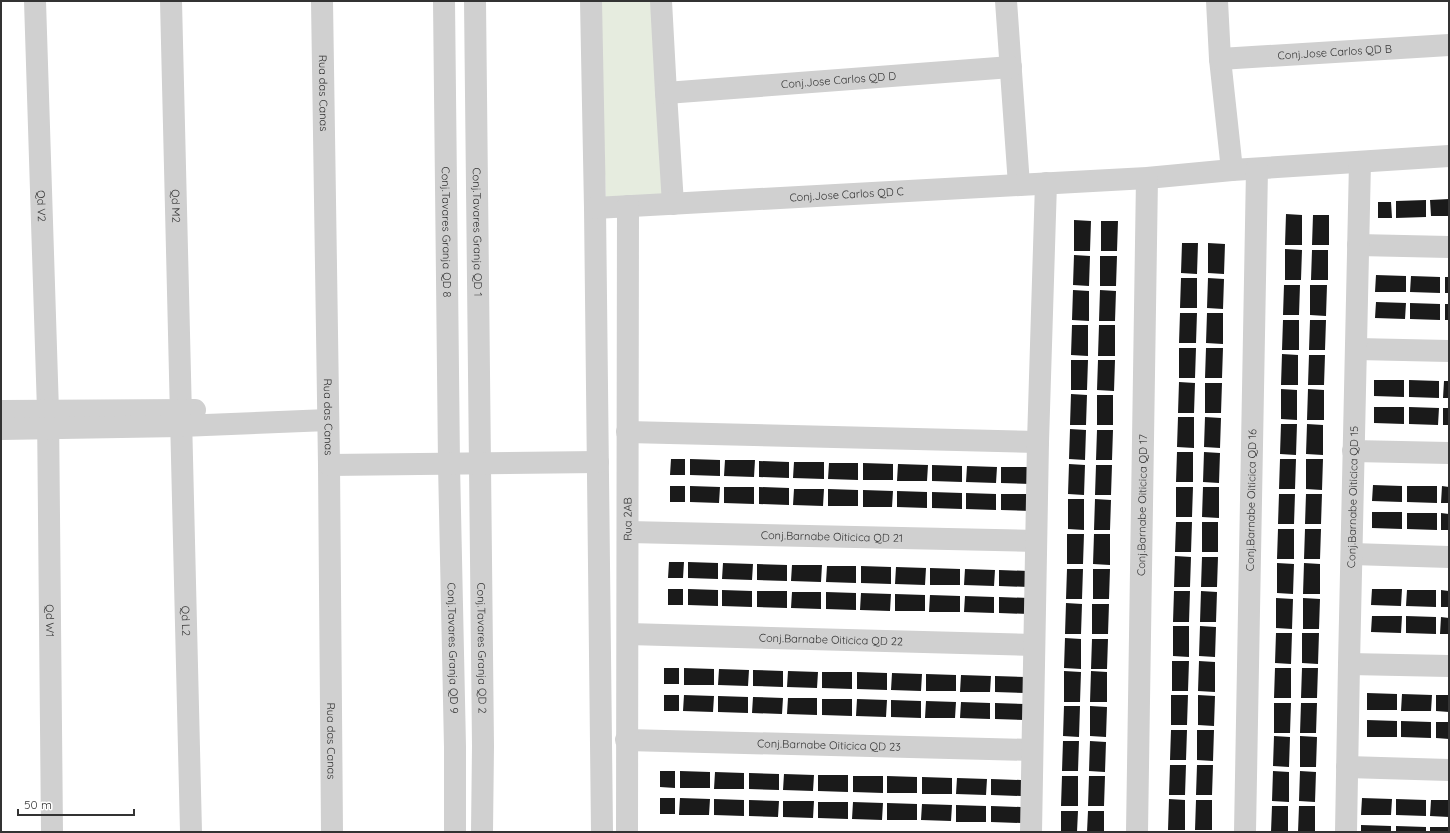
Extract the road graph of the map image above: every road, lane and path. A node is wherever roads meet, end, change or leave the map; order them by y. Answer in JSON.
{"nodes":[{"id":1,"x":35,"y":1,"type":"edge"},
{"id":2,"x":171,"y":1,"type":"edge"},
{"id":3,"x":322,"y":1,"type":"edge"},
{"id":4,"x":444,"y":1,"type":"edge"},
{"id":5,"x":475,"y":1,"type":"edge"},
{"id":6,"x":591,"y":1,"type":"edge"},
{"id":7,"x":661,"y":1,"type":"edge"},
{"id":8,"x":1006,"y":1,"type":"edge"},
{"id":9,"x":1217,"y":1,"type":"edge"},
{"id":10,"x":1449,"y":45,"type":"edge"},
{"id":11,"x":1220,"y":60,"type":"junction"},
{"id":12,"x":1011,"y":67,"type":"junction"},
{"id":13,"x":666,"y":93,"type":"junction"},
{"id":14,"x":1449,"y":156,"type":"edge"},
{"id":15,"x":1360,"y":162,"type":"junction"},
{"id":16,"x":1257,"y":168,"type":"junction"},
{"id":17,"x":1232,"y":170,"type":"junction"},
{"id":18,"x":1147,"y":178,"type":"junction"},
{"id":19,"x":1046,"y":183,"type":"junction"},
{"id":20,"x":1019,"y":185,"type":"junction"},
{"id":21,"x":673,"y":204,"type":"junction"},
{"id":22,"x":628,"y":206,"type":"junction"},
{"id":23,"x":595,"y":208,"type":"junction"},
{"id":24,"x":1358,"y":245,"type":"junction"},
{"id":25,"x":1449,"y":247,"type":"edge"},
{"id":26,"x":1356,"y":349,"type":"junction"},
{"id":27,"x":1449,"y":351,"type":"edge"},
{"id":28,"x":1,"y":411,"type":"edge"},
{"id":29,"x":328,"y":414,"type":"junction"},
{"id":30,"x":181,"y":418,"type":"junction"},
{"id":31,"x":47,"y":420,"type":"junction"},
{"id":32,"x":1,"y":429,"type":"edge"},
{"id":33,"x":628,"y":432,"type":"junction"},
{"id":34,"x":1038,"y":442,"type":"junction"},
{"id":35,"x":1353,"y":450,"type":"junction"},
{"id":36,"x":1449,"y":453,"type":"edge"},
{"id":37,"x":598,"y":462,"type":"junction"},
{"id":38,"x":479,"y":463,"type":"junction"},
{"id":39,"x":449,"y":464,"type":"junction"},
{"id":40,"x":329,"y":465,"type":"junction"},
{"id":41,"x":628,"y":532,"type":"junction"},
{"id":42,"x":1036,"y":541,"type":"junction"},
{"id":43,"x":1352,"y":554,"type":"junction"},
{"id":44,"x":1449,"y":557,"type":"edge"},
{"id":45,"x":628,"y":634,"type":"junction"},
{"id":46,"x":1034,"y":645,"type":"junction"},
{"id":47,"x":1348,"y":664,"type":"junction"},
{"id":48,"x":1449,"y":666,"type":"edge"},
{"id":49,"x":626,"y":740,"type":"junction"},
{"id":50,"x":483,"y":746,"type":"junction"},
{"id":51,"x":455,"y":747,"type":"junction"},
{"id":52,"x":1032,"y":750,"type":"junction"},
{"id":53,"x":1347,"y":767,"type":"junction"},
{"id":54,"x":1449,"y":770,"type":"edge"},
{"id":55,"x":52,"y":832,"type":"edge"},
{"id":56,"x":191,"y":832,"type":"edge"},
{"id":57,"x":332,"y":832,"type":"edge"},
{"id":58,"x":455,"y":832,"type":"edge"},
{"id":59,"x":482,"y":832,"type":"edge"},
{"id":60,"x":602,"y":832,"type":"edge"},
{"id":61,"x":627,"y":832,"type":"edge"},
{"id":62,"x":1031,"y":832,"type":"edge"},
{"id":63,"x":1137,"y":832,"type":"edge"},
{"id":64,"x":1245,"y":832,"type":"edge"},
{"id":65,"x":1346,"y":832,"type":"edge"}],
"edges":[{"from":1,"to":31,"type":"street","name":"Qd V2"},
{"from":2,"to":30,"type":"street","name":"Qd M2"},
{"from":3,"to":29,"type":"street","name":"Rua das Canas"},
{"from":4,"to":39,"type":"street","name":"Conj.Tavares Granja QD 8"},
{"from":5,"to":38,"type":"street","name":"Conj.Tavares Granja QD 1"},
{"from":6,"to":23,"type":"street"},
{"from":7,"to":13,"type":"street"},
{"from":8,"to":12,"type":"street"},
{"from":9,"to":11,"type":"street"},
{"from":10,"to":11,"type":"street","name":"Conj.Jose Carlos QD B"},
{"from":11,"to":17,"type":"street"},
{"from":12,"to":13,"type":"street","name":"Conj.Jose Carlos QD D"},
{"from":12,"to":20,"type":"street"},
{"from":13,"to":21,"type":"street"},
{"from":14,"to":15,"type":"street","name":"Conj.Jose Carlos QD C"},
{"from":15,"to":16,"type":"street","name":"Conj.Jose Carlos QD C"},
{"from":15,"to":24,"type":"street","name":"Conj.Barnabe Oiticica QD 15"},
{"from":16,"to":17,"type":"street","name":"Conj.Jose Carlos QD C"},
{"from":16,"to":64,"type":"street","name":"Conj.Barnabe Oiticica QD 16"},
{"from":17,"to":18,"type":"street","name":"Conj.Jose Carlos QD C"},
{"from":18,"to":19,"type":"street","name":"Conj.Jose Carlos QD C"},
{"from":18,"to":63,"type":"street","name":"Conj.Barnabe Oiticica QD 17"},
{"from":19,"to":20,"type":"street","name":"Conj.Jose Carlos QD C"},
{"from":19,"to":34,"type":"street"},
{"from":20,"to":21,"type":"street","name":"Conj.Jose Carlos QD C"},
{"from":21,"to":22,"type":"street","name":"Conj.Jose Carlos QD C"},
{"from":22,"to":23,"type":"street","name":"Conj.Jose Carlos QD C"},
{"from":22,"to":33,"type":"street","name":"Rua 2AB"},
{"from":23,"to":37,"type":"street"},
{"from":24,"to":25,"type":"street"},
{"from":24,"to":26,"type":"street","name":"Conj.Barnabe Oiticica QD 15"},
{"from":26,"to":27,"type":"street"},
{"from":26,"to":35,"type":"street","name":"Conj.Barnabe Oiticica QD 15"},
{"from":28,"to":31,"type":"street"},
{"from":29,"to":30,"type":"street"},
{"from":29,"to":40,"type":"street","name":"Rua das Canas"},
{"from":30,"to":31,"type":"street"},
{"from":30,"to":56,"type":"street","name":"Qd L2"},
{"from":31,"to":32,"type":"street"},
{"from":31,"to":55,"type":"street","name":"Qd W1"},
{"from":33,"to":34,"type":"street"},
{"from":33,"to":41,"type":"street","name":"Rua 2AB"},
{"from":34,"to":42,"type":"street"},
{"from":35,"to":36,"type":"street"},
{"from":35,"to":43,"type":"street","name":"Conj.Barnabe Oiticica QD 15"},
{"from":37,"to":38,"type":"street"},
{"from":37,"to":60,"type":"street"},
{"from":38,"to":39,"type":"street"},
{"from":38,"to":50,"type":"street","name":"Conj.Tavares Granja QD 2"},
{"from":39,"to":40,"type":"street"},
{"from":39,"to":51,"type":"street","name":"Conj.Tavares Granja QD 9"},
{"from":40,"to":57,"type":"street","name":"Rua das Canas"},
{"from":41,"to":42,"type":"street","name":"Conj.Barnabe Oiticica QD 21"},
{"from":41,"to":45,"type":"street","name":"Rua 2AB"},
{"from":42,"to":46,"type":"street"},
{"from":43,"to":44,"type":"street"},
{"from":43,"to":47,"type":"street","name":"Conj.Barnabe Oiticica QD 15"},
{"from":45,"to":46,"type":"street","name":"Conj.Barnabe Oiticica QD 22"},
{"from":45,"to":49,"type":"street","name":"Rua 2AB"},
{"from":46,"to":52,"type":"street"},
{"from":47,"to":48,"type":"street"},
{"from":47,"to":53,"type":"street","name":"Conj.Barnabe Oiticica QD 15"},
{"from":49,"to":52,"type":"street","name":"Conj.Barnabe Oiticica QD 23"},
{"from":49,"to":61,"type":"street","name":"Rua 2AB"},
{"from":50,"to":51,"type":"street"},
{"from":50,"to":59,"type":"street","name":"Conj.Tavares Granja QD 2"},
{"from":51,"to":58,"type":"street","name":"Conj.Tavares Granja QD 9"},
{"from":52,"to":62,"type":"street"},
{"from":53,"to":54,"type":"street"},
{"from":53,"to":65,"type":"street","name":"Conj.Barnabe Oiticica QD 15"}]}
